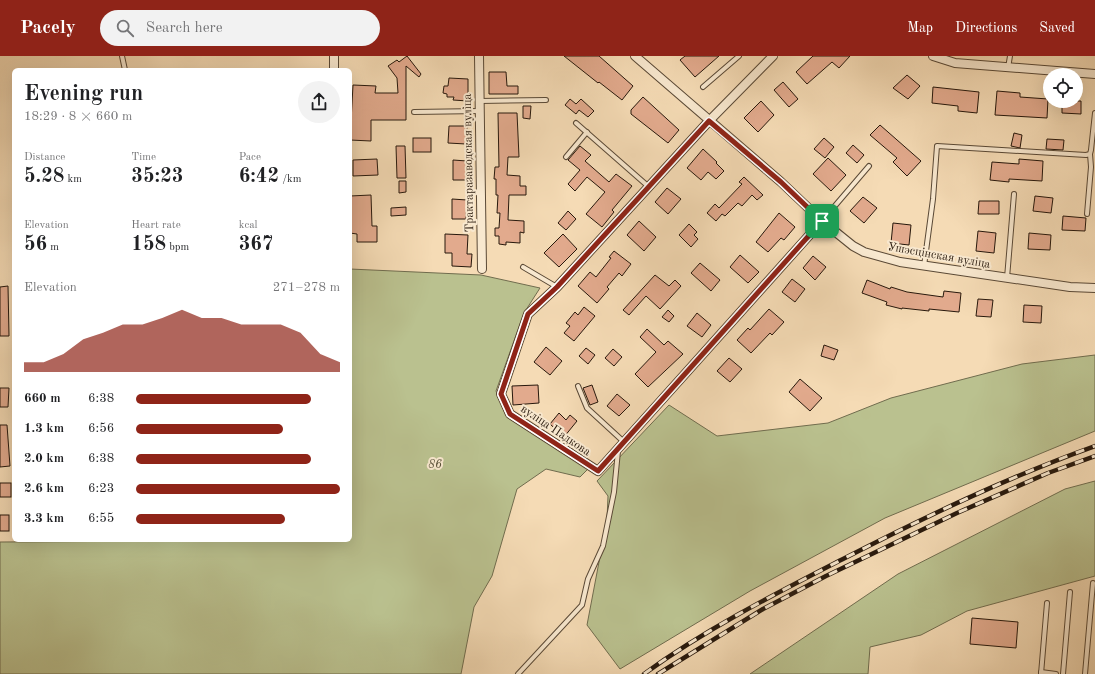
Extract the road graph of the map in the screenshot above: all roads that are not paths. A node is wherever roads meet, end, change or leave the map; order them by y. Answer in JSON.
{"nodes":[{"id":1,"x":122,"y":56,"type":"edge"},
{"id":2,"x":334,"y":56,"type":"edge"},
{"id":3,"x":479,"y":56,"type":"edge"},
{"id":4,"x":635,"y":56,"type":"edge"},
{"id":5,"x":739,"y":56,"type":"edge"},
{"id":6,"x":773,"y":56,"type":"edge"},
{"id":7,"x":933,"y":56,"type":"edge"},
{"id":8,"x":1010,"y":56,"type":"edge"},
{"id":9,"x":125,"y":68,"type":"edge"},
{"id":10,"x":334,"y":68,"type":"edge"},
{"id":11,"x":1008,"y":68,"type":"junction"},
{"id":12,"x":1095,"y":74,"type":"edge"},
{"id":13,"x":703,"y":87,"type":"dead end"},
{"id":14,"x":546,"y":100,"type":"dead end"},
{"id":15,"x":480,"y":101,"type":"junction"},
{"id":16,"x":480,"y":111,"type":"junction"},
{"id":17,"x":414,"y":112,"type":"dead end"},
{"id":18,"x":1095,"y":113,"type":"edge"},
{"id":19,"x":709,"y":121,"type":"junction"},
{"id":20,"x":576,"y":123,"type":"dead end"},
{"id":21,"x":587,"y":132,"type":"junction"},
{"id":22,"x":1090,"y":154,"type":"junction"},
{"id":23,"x":566,"y":157,"type":"dead end"},
{"id":24,"x":869,"y":166,"type":"dead end"},
{"id":25,"x":649,"y":187,"type":"junction"},
{"id":26,"x":1014,"y":194,"type":"dead end"},
{"id":27,"x":1087,"y":214,"type":"dead end"},
{"id":28,"x":822,"y":221,"type":"junction"},
{"id":29,"x":924,"y":266,"type":"junction"},
{"id":30,"x":524,"y":267,"type":"dead end"},
{"id":31,"x":482,"y":269,"type":"dead end"},
{"id":32,"x":1007,"y":278,"type":"junction"},
{"id":33,"x":557,"y":287,"type":"junction"},
{"id":34,"x":1095,"y":288,"type":"edge"},
{"id":35,"x":578,"y":386,"type":"dead end"},
{"id":36,"x":621,"y":445,"type":"junction"},
{"id":37,"x":1093,"y":583,"type":"dead end"},
{"id":38,"x":1070,"y":592,"type":"dead end"},
{"id":39,"x":1047,"y":603,"type":"dead end"},
{"id":40,"x":1041,"y":673,"type":"edge"},
{"id":41,"x":518,"y":674,"type":"edge"},
{"id":42,"x":1056,"y":674,"type":"edge"},
{"id":43,"x":1063,"y":674,"type":"edge"},
{"id":44,"x":1085,"y":674,"type":"edge"}],
"edges":[{"from":1,"to":9,"type":"lane"},
{"from":2,"to":10,"type":"street"},
{"from":3,"to":15,"type":"street","name":"Трактаразаводская вуліца"},
{"from":4,"to":19,"type":"street","name":"Ушэсцінская вуліца"},
{"from":5,"to":13,"type":"lane"},
{"from":6,"to":19,"type":"street","name":"вуліца Падкова"},
{"from":7,"to":11,"type":"street"},
{"from":8,"to":11,"type":"lane"},
{"from":11,"to":12,"type":"street"},
{"from":14,"to":15,"type":"lane"},
{"from":15,"to":16,"type":"street","name":"Трактаразаводская вуліца"},
{"from":16,"to":17,"type":"lane"},
{"from":16,"to":31,"type":"street","name":"Трактаразаводская вуліца"},
{"from":18,"to":22,"type":"lane"},
{"from":19,"to":25,"type":"street","name":"вуліца Падкова"},
{"from":19,"to":28,"type":"street","name":"Ушэсцінская вуліца"},
{"from":20,"to":21,"type":"lane"},
{"from":21,"to":23,"type":"lane"},
{"from":21,"to":25,"type":"lane"},
{"from":22,"to":27,"type":"lane"},
{"from":22,"to":29,"type":"lane"},
{"from":24,"to":28,"type":"lane"},
{"from":25,"to":33,"type":"street","name":"вуліца Падкова"},
{"from":26,"to":32,"type":"lane"},
{"from":28,"to":29,"type":"street","name":"Ушэсцінская вуліца"},
{"from":28,"to":36,"type":"street","name":"вуліца Падкова"},
{"from":29,"to":32,"type":"street","name":"Ушэсцінская вуліца"},
{"from":30,"to":33,"type":"lane"},
{"from":32,"to":34,"type":"street","name":"Ушэсцінская вуліца"},
{"from":33,"to":36,"type":"street","name":"вуліца Падкова"},
{"from":35,"to":36,"type":"lane"},
{"from":36,"to":41,"type":"lane"},
{"from":37,"to":44,"type":"lane"},
{"from":38,"to":43,"type":"lane"},
{"from":39,"to":40,"type":"lane"},
{"from":40,"to":42,"type":"lane"}]}
